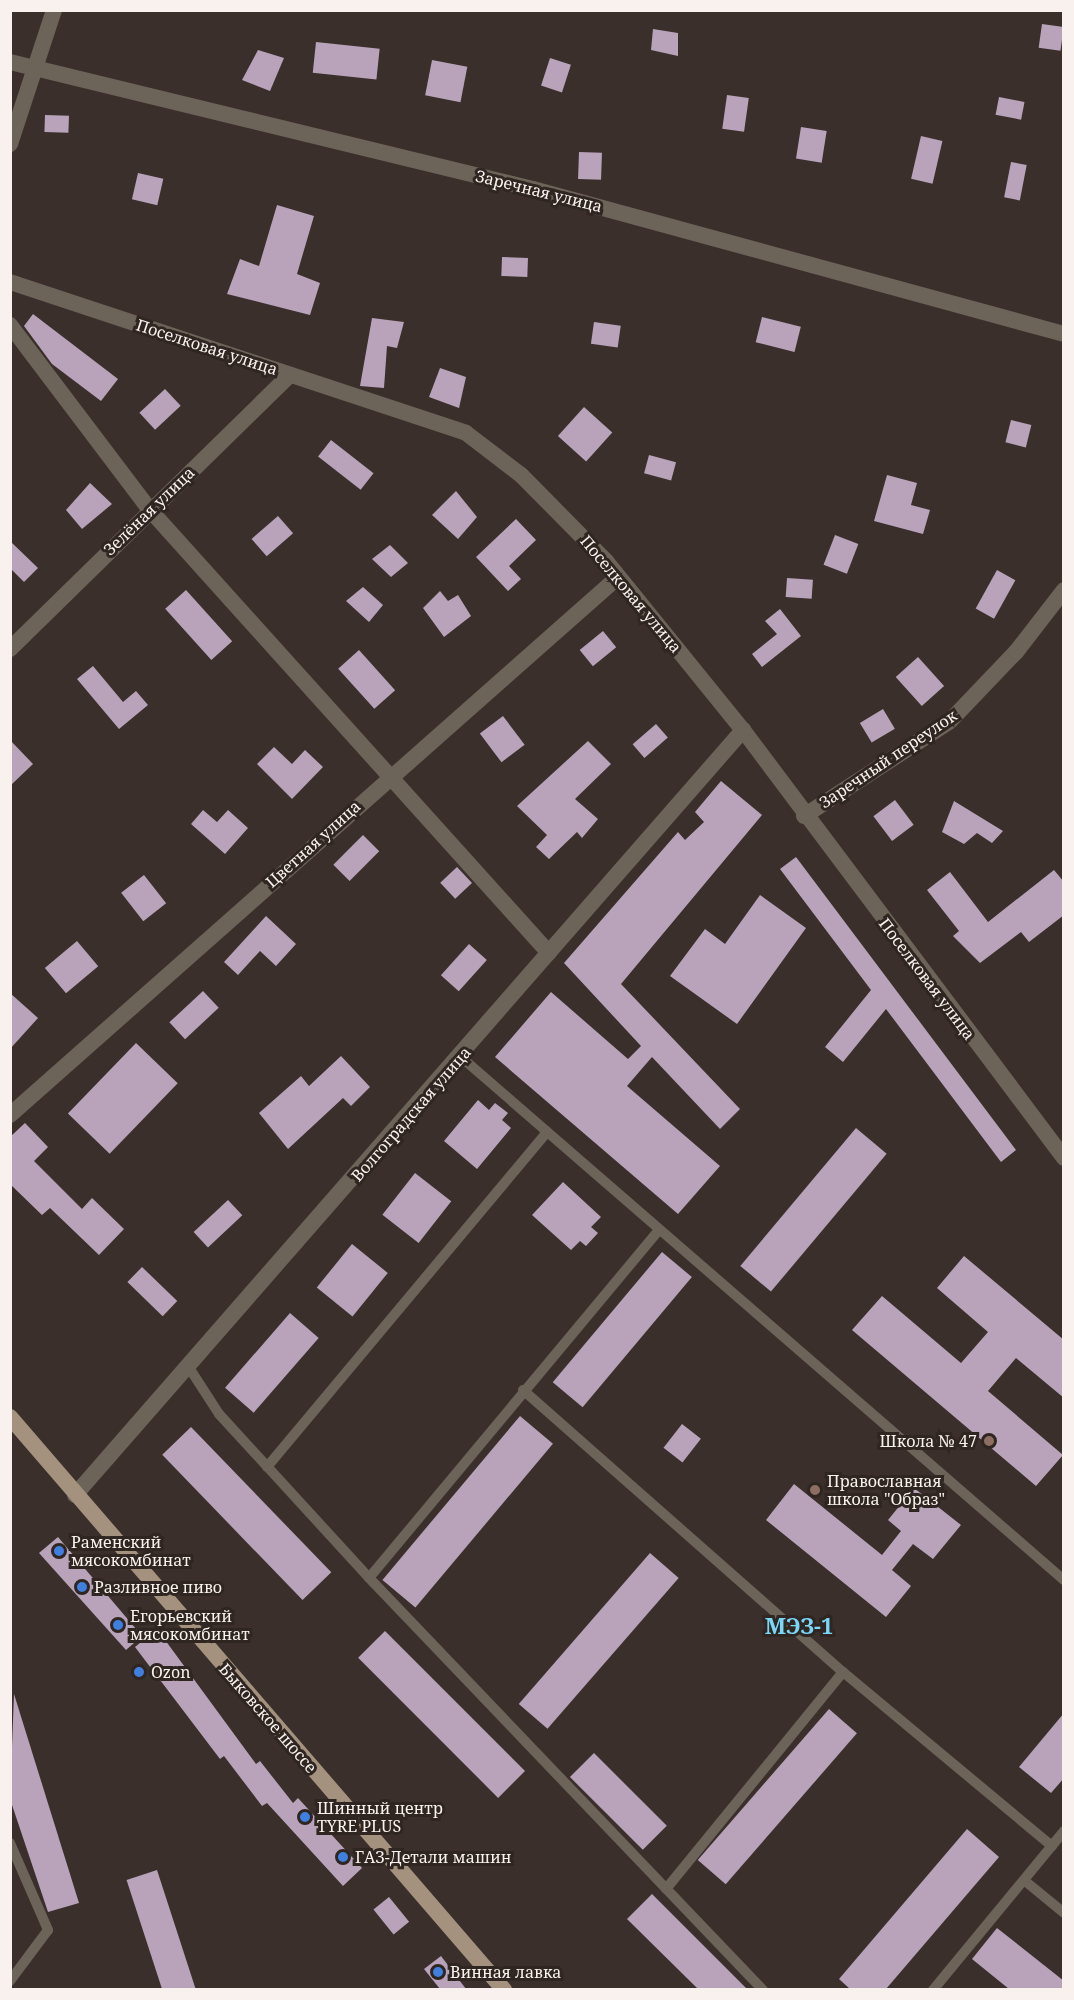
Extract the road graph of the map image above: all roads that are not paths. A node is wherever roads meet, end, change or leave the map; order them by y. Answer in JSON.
{"nodes":[{"id":1,"x":54,"y":10,"type":"edge"},
{"id":2,"x":10,"y":62,"type":"edge"},
{"id":3,"x":38,"y":66,"type":"junction"},
{"id":4,"x":10,"y":144,"type":"edge"},
{"id":5,"x":10,"y":282,"type":"edge"},
{"id":6,"x":10,"y":325,"type":"edge"},
{"id":7,"x":1062,"y":329,"type":"edge"},
{"id":8,"x":290,"y":375,"type":"junction"},
{"id":9,"x":150,"y":510,"type":"junction"},
{"id":10,"x":618,"y":577,"type":"junction"},
{"id":11,"x":1064,"y":591,"type":"edge"},
{"id":12,"x":10,"y":649,"type":"edge"},
{"id":13,"x":743,"y":730,"type":"junction"},
{"id":14,"x":391,"y":775,"type":"junction"},
{"id":15,"x":804,"y":816,"type":"junction"},
{"id":16,"x":549,"y":953,"type":"junction"},
{"id":17,"x":461,"y":1057,"type":"junction"},
{"id":18,"x":10,"y":1115,"type":"edge"},
{"id":19,"x":547,"y":1132,"type":"junction"},
{"id":20,"x":1064,"y":1158,"type":"edge"},
{"id":21,"x":658,"y":1231,"type":"junction"},
{"id":22,"x":188,"y":1366,"type":"junction"},
{"id":23,"x":524,"y":1390,"type":"junction"},
{"id":24,"x":10,"y":1417,"type":"edge"},
{"id":25,"x":267,"y":1467,"type":"junction"},
{"id":26,"x":75,"y":1495,"type":"junction"},
{"id":27,"x":369,"y":1578,"type":"junction"},
{"id":28,"x":1064,"y":1580,"type":"edge"},
{"id":29,"x":843,"y":1672,"type":"junction"},
{"id":30,"x":1064,"y":1832,"type":"edge"},
{"id":31,"x":10,"y":1844,"type":"edge"},
{"id":32,"x":1052,"y":1846,"type":"junction"},
{"id":33,"x":15,"y":1871,"type":"edge"},
{"id":34,"x":1025,"y":1881,"type":"junction"},
{"id":35,"x":666,"y":1889,"type":"junction"},
{"id":36,"x":1064,"y":1913,"type":"edge"},
{"id":37,"x":10,"y":1981,"type":"edge"},
{"id":38,"x":504,"y":1989,"type":"edge"},
{"id":39,"x":763,"y":1989,"type":"edge"},
{"id":40,"x":933,"y":1989,"type":"edge"}],
"edges":[{"from":1,"to":3,"type":"street"},
{"from":2,"to":3,"type":"street","name":"Заречная улица"},
{"from":3,"to":4,"type":"street"},
{"from":3,"to":7,"type":"street","name":"Заречная улица"},
{"from":5,"to":8,"type":"street","name":"Поселковая улица"},
{"from":6,"to":9,"type":"street"},
{"from":8,"to":9,"type":"street","name":"Зелёная улица"},
{"from":8,"to":10,"type":"street","name":"Поселковая улица"},
{"from":9,"to":12,"type":"street","name":"Зелёная улица"},
{"from":9,"to":14,"type":"street"},
{"from":10,"to":13,"type":"street","name":"Поселковая улица"},
{"from":10,"to":14,"type":"street","name":"Цветная улица"},
{"from":11,"to":15,"type":"street","name":"Заречный переулок"},
{"from":13,"to":15,"type":"street","name":"Поселковая улица"},
{"from":13,"to":16,"type":"street","name":"Волгоградская улица"},
{"from":14,"to":16,"type":"street"},
{"from":14,"to":18,"type":"street","name":"Цветная улица"},
{"from":15,"to":20,"type":"street","name":"Поселковая улица"},
{"from":16,"to":17,"type":"street","name":"Волгоградская улица"},
{"from":17,"to":19,"type":"lane"},
{"from":17,"to":22,"type":"street","name":"Волгоградская улица"},
{"from":19,"to":21,"type":"lane"},
{"from":19,"to":25,"type":"lane"},
{"from":21,"to":23,"type":"lane"},
{"from":21,"to":28,"type":"lane"},
{"from":22,"to":25,"type":"lane"},
{"from":22,"to":26,"type":"street","name":"Волгоградская улица"},
{"from":23,"to":27,"type":"lane"},
{"from":23,"to":29,"type":"lane"},
{"from":24,"to":26,"type":"main road","name":"Быковское шоссе"},
{"from":25,"to":27,"type":"lane"},
{"from":26,"to":38,"type":"main road","name":"Быковское шоссе"},
{"from":27,"to":35,"type":"lane"},
{"from":29,"to":32,"type":"lane"},
{"from":29,"to":35,"type":"lane"},
{"from":30,"to":32,"type":"lane"},
{"from":31,"to":33,"type":"lane"},
{"from":32,"to":34,"type":"lane"},
{"from":33,"to":37,"type":"lane"},
{"from":34,"to":36,"type":"lane"},
{"from":34,"to":40,"type":"lane"},
{"from":35,"to":39,"type":"lane"}]}
